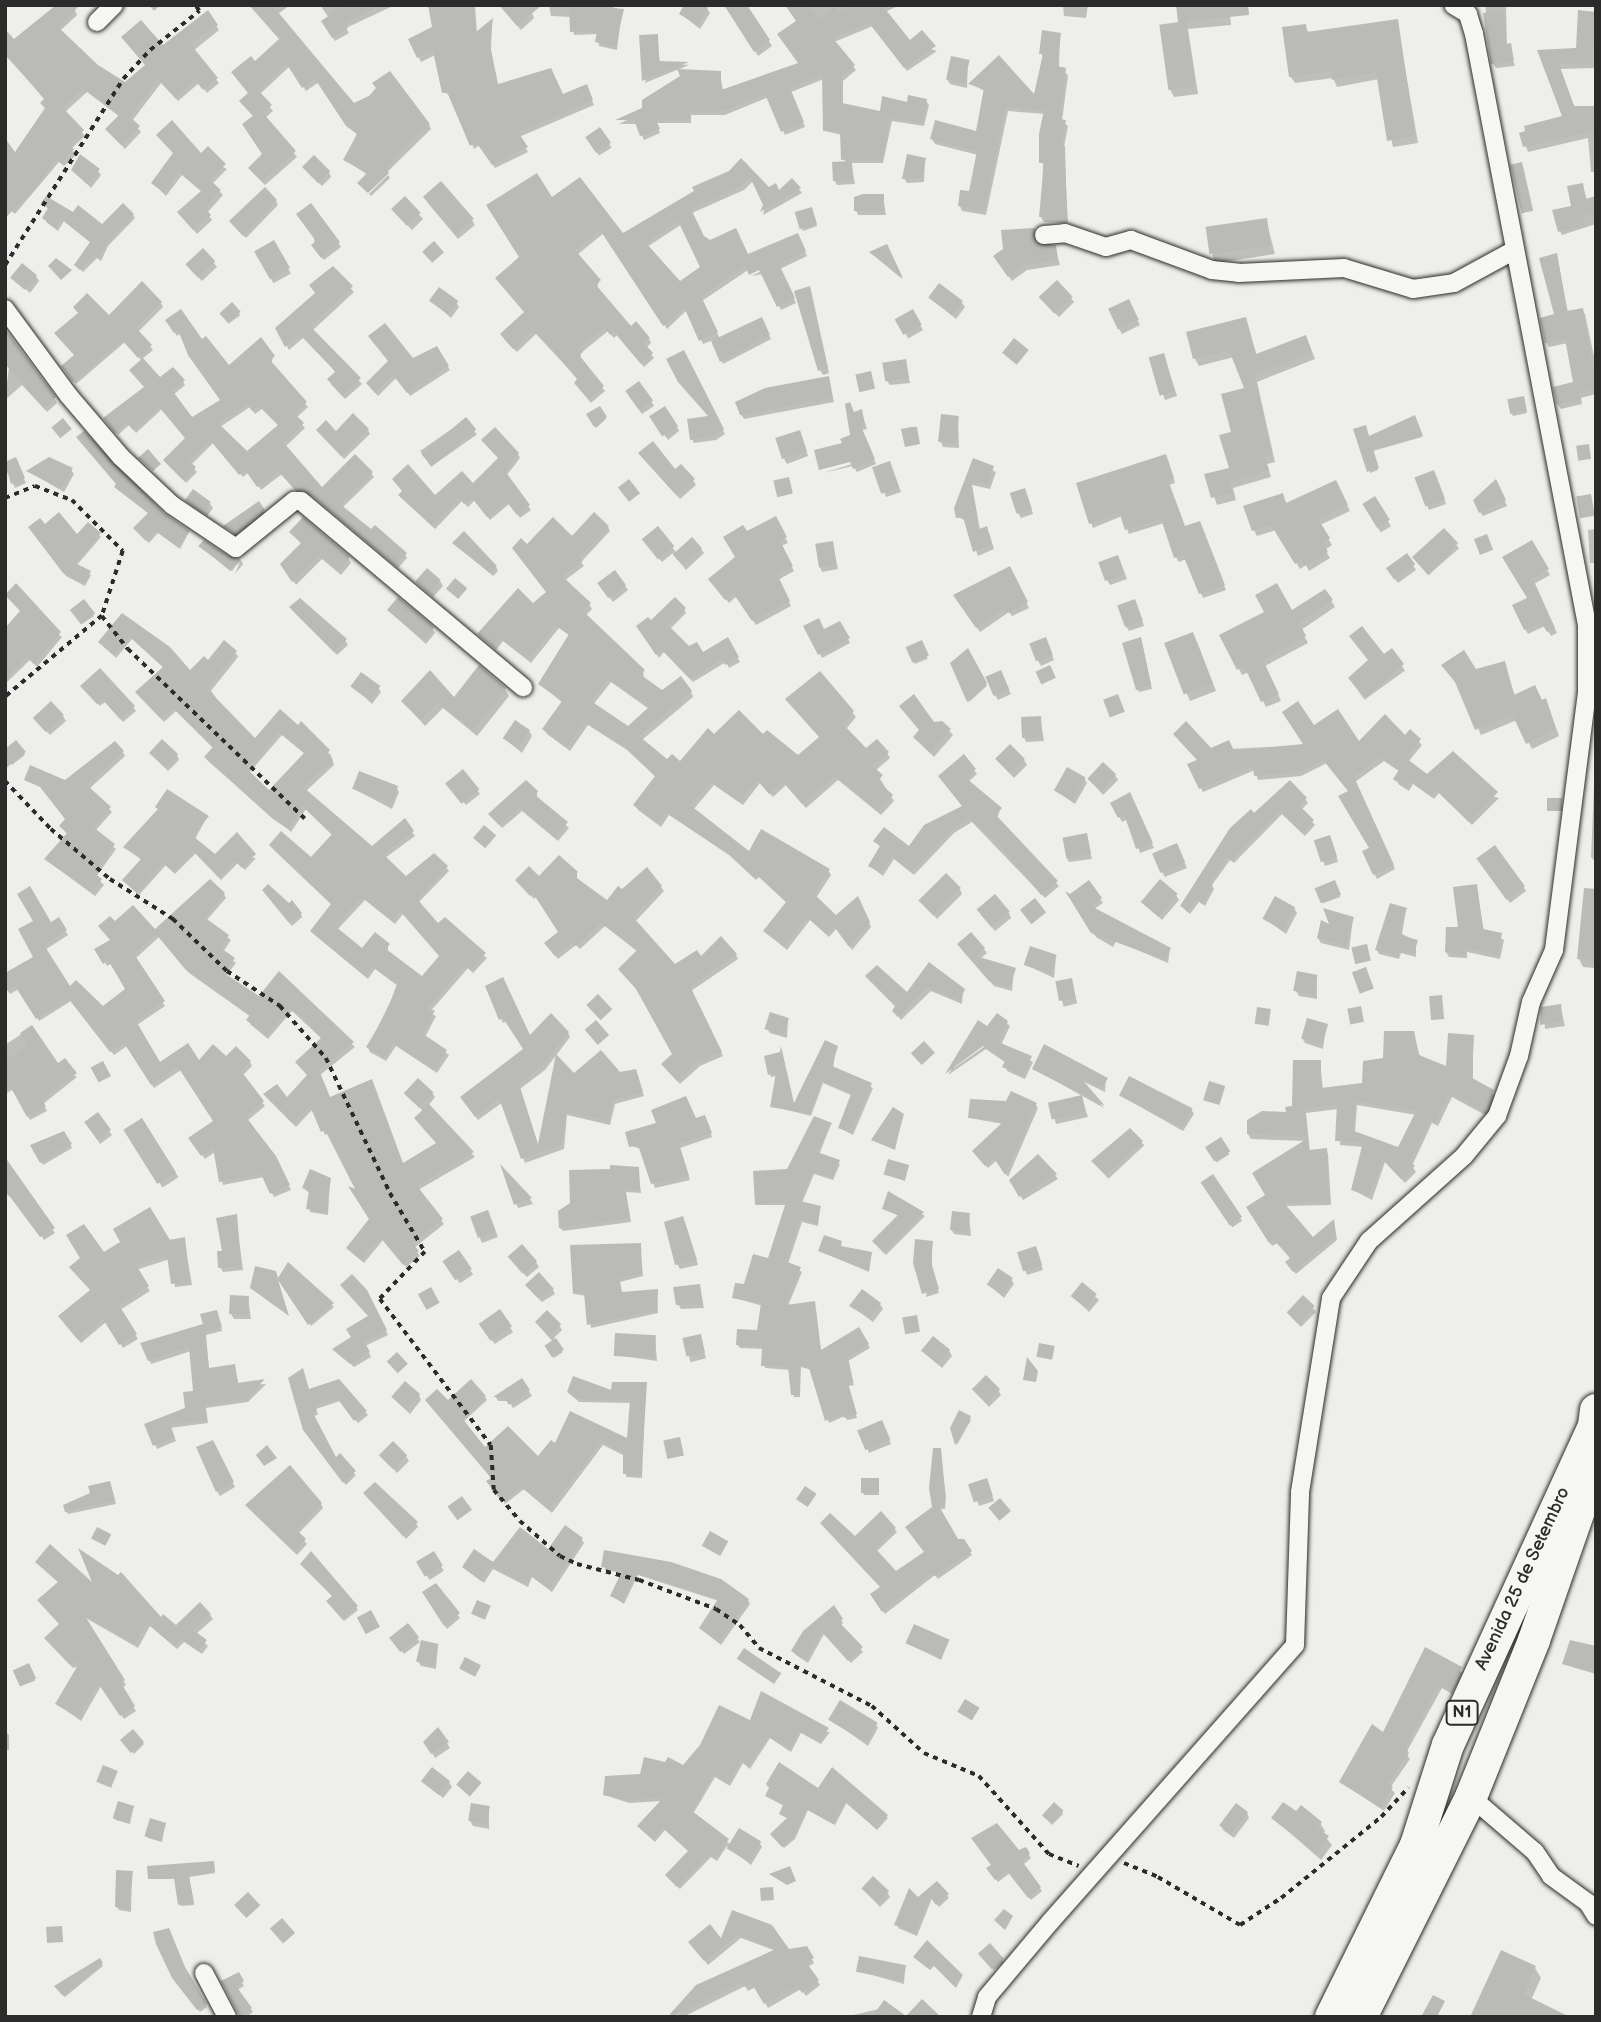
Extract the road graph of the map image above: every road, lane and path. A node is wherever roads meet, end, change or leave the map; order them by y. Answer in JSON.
{"nodes":[{"id":1,"x":114,"y":5,"type":"edge"},
{"id":2,"x":195,"y":5,"type":"edge"},
{"id":3,"x":1453,"y":5,"type":"edge"},
{"id":4,"x":97,"y":22,"type":"dead end"},
{"id":5,"x":1044,"y":235,"type":"dead end"},
{"id":6,"x":1513,"y":251,"type":"junction"},
{"id":7,"x":5,"y":265,"type":"edge"},
{"id":8,"x":5,"y":309,"type":"edge"},
{"id":9,"x":5,"y":498,"type":"edge"},
{"id":10,"x":102,"y":616,"type":"junction"},
{"id":11,"x":523,"y":687,"type":"dead end"},
{"id":12,"x":5,"y":697,"type":"edge"},
{"id":13,"x":5,"y":781,"type":"edge"},
{"id":14,"x":305,"y":818,"type":"dead end"},
{"id":15,"x":1596,"y":1410,"type":"edge"},
{"id":16,"x":1596,"y":1462,"type":"edge"},
{"id":17,"x":1410,"y":1786,"type":"dead end"},
{"id":18,"x":1471,"y":1797,"type":"junction"},
{"id":19,"x":1086,"y":1858,"type":"dead end"},
{"id":20,"x":1112,"y":1858,"type":"dead end"},
{"id":21,"x":1596,"y":1916,"type":"edge"},
{"id":22,"x":204,"y":1973,"type":"dead end"},
{"id":23,"x":227,"y":2017,"type":"edge"},
{"id":24,"x":982,"y":2017,"type":"edge"},
{"id":25,"x":1331,"y":2017,"type":"edge"},
{"id":26,"x":1361,"y":2017,"type":"edge"}],
"edges":[{"from":1,"to":4,"type":"street"},
{"from":2,"to":7,"type":"path"},
{"from":3,"to":6,"type":"street"},
{"from":5,"to":6,"type":"street"},
{"from":6,"to":24,"type":"street"},
{"from":8,"to":11,"type":"street"},
{"from":9,"to":10,"type":"path"},
{"from":10,"to":12,"type":"path"},
{"from":10,"to":14,"type":"path"},
{"from":13,"to":19,"type":"path"},
{"from":15,"to":25,"type":"highway","name":"Avenida 25 de Setembro","number":"N1"},
{"from":16,"to":18,"type":"highway","name":"Avenida 25 de Setembro","number":"N1"},
{"from":17,"to":20,"type":"path"},
{"from":18,"to":21,"type":"street"},
{"from":18,"to":26,"type":"highway","name":"Avenida 25 de Setembro","number":"N1"},
{"from":22,"to":23,"type":"street"}]}
